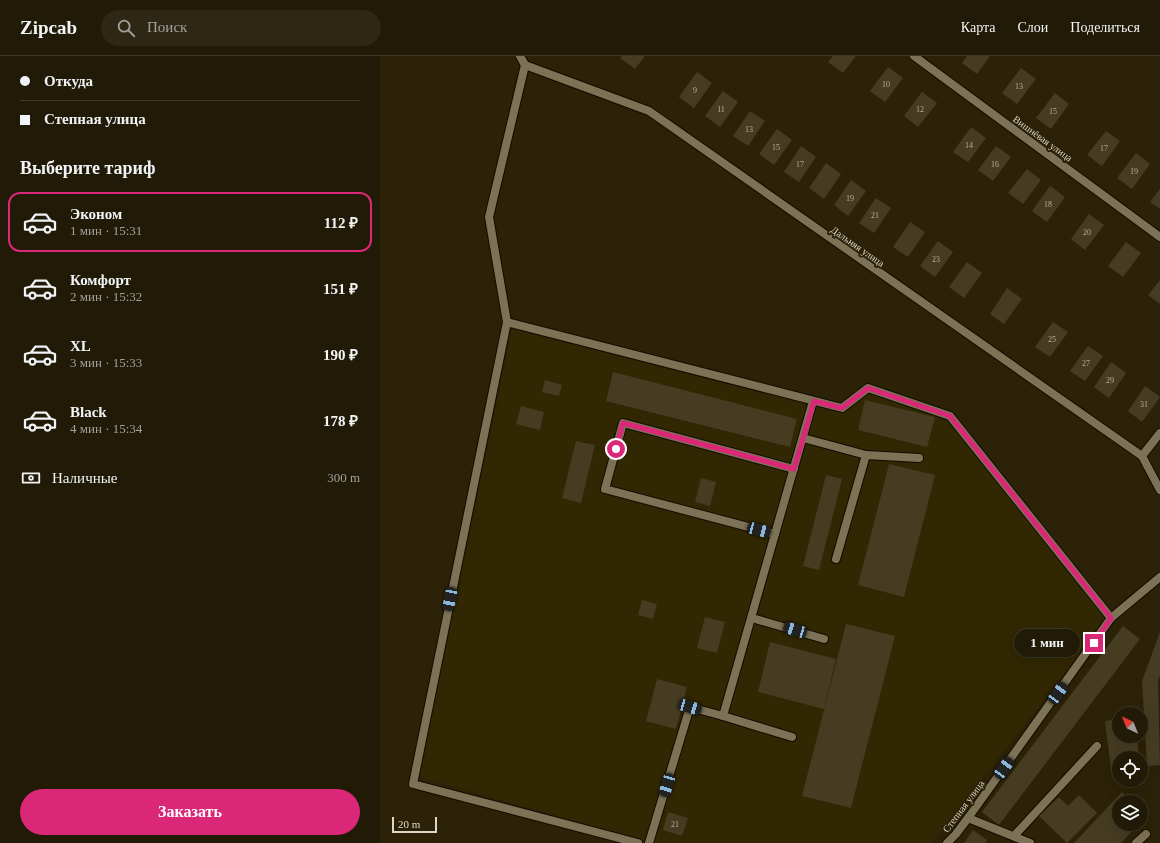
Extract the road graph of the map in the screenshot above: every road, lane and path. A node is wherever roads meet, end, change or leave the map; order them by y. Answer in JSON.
{"nodes":[{"id":1,"x":520,"y":56,"type":"edge"},
{"id":2,"x":914,"y":56,"type":"edge"},
{"id":3,"x":525,"y":65,"type":"junction"},
{"id":4,"x":1160,"y":237,"type":"edge"},
{"id":5,"x":507,"y":322,"type":"junction"},
{"id":6,"x":814,"y":401,"type":"junction"},
{"id":7,"x":1160,"y":433,"type":"edge"},
{"id":8,"x":803,"y":438,"type":"junction"},
{"id":9,"x":866,"y":455,"type":"junction"},
{"id":10,"x":1142,"y":456,"type":"junction"},
{"id":11,"x":919,"y":458,"type":"dead end"},
{"id":12,"x":794,"y":469,"type":"junction"},
{"id":13,"x":1160,"y":490,"type":"edge"},
{"id":14,"x":775,"y":534,"type":"junction"},
{"id":15,"x":836,"y":559,"type":"dead end"},
{"id":16,"x":1160,"y":577,"type":"edge"},
{"id":17,"x":752,"y":618,"type":"junction"},
{"id":18,"x":1111,"y":618,"type":"junction"},
{"id":19,"x":824,"y":639,"type":"dead end"},
{"id":20,"x":723,"y":716,"type":"junction"},
{"id":21,"x":792,"y":737,"type":"dead end"},
{"id":22,"x":1097,"y":746,"type":"dead end"},
{"id":23,"x":968,"y":818,"type":"junction"},
{"id":24,"x":1146,"y":834,"type":"dead end"},
{"id":25,"x":1014,"y":836,"type":"junction"},
{"id":26,"x":638,"y":843,"type":"edge"},
{"id":27,"x":649,"y":843,"type":"edge"},
{"id":28,"x":946,"y":843,"type":"edge"},
{"id":29,"x":1030,"y":843,"type":"edge"},
{"id":30,"x":1136,"y":843,"type":"edge"}],
"edges":[{"from":1,"to":3,"type":"street"},
{"from":2,"to":4,"type":"street","name":"Вишнёвая улица"},
{"from":3,"to":5,"type":"street"},
{"from":3,"to":10,"type":"street","name":"Дальняя улица"},
{"from":5,"to":6,"type":"street"},
{"from":5,"to":26,"type":"street"},
{"from":6,"to":8,"type":"street"},
{"from":6,"to":18,"type":"street"},
{"from":7,"to":10,"type":"street"},
{"from":8,"to":9,"type":"street"},
{"from":8,"to":12,"type":"street"},
{"from":9,"to":11,"type":"street"},
{"from":9,"to":15,"type":"street"},
{"from":10,"to":13,"type":"street","name":"Дальняя улица"},
{"from":12,"to":14,"type":"street"},
{"from":12,"to":14,"type":"street"},
{"from":14,"to":17,"type":"street"},
{"from":16,"to":18,"type":"street","name":"Степная улица"},
{"from":17,"to":19,"type":"street"},
{"from":17,"to":20,"type":"street"},
{"from":18,"to":23,"type":"street","name":"Степная улица"},
{"from":20,"to":21,"type":"street"},
{"from":20,"to":27,"type":"street"},
{"from":22,"to":25,"type":"street"},
{"from":23,"to":25,"type":"street"},
{"from":23,"to":28,"type":"street","name":"Степная улица"},
{"from":24,"to":30,"type":"street"},
{"from":25,"to":29,"type":"street"}]}
